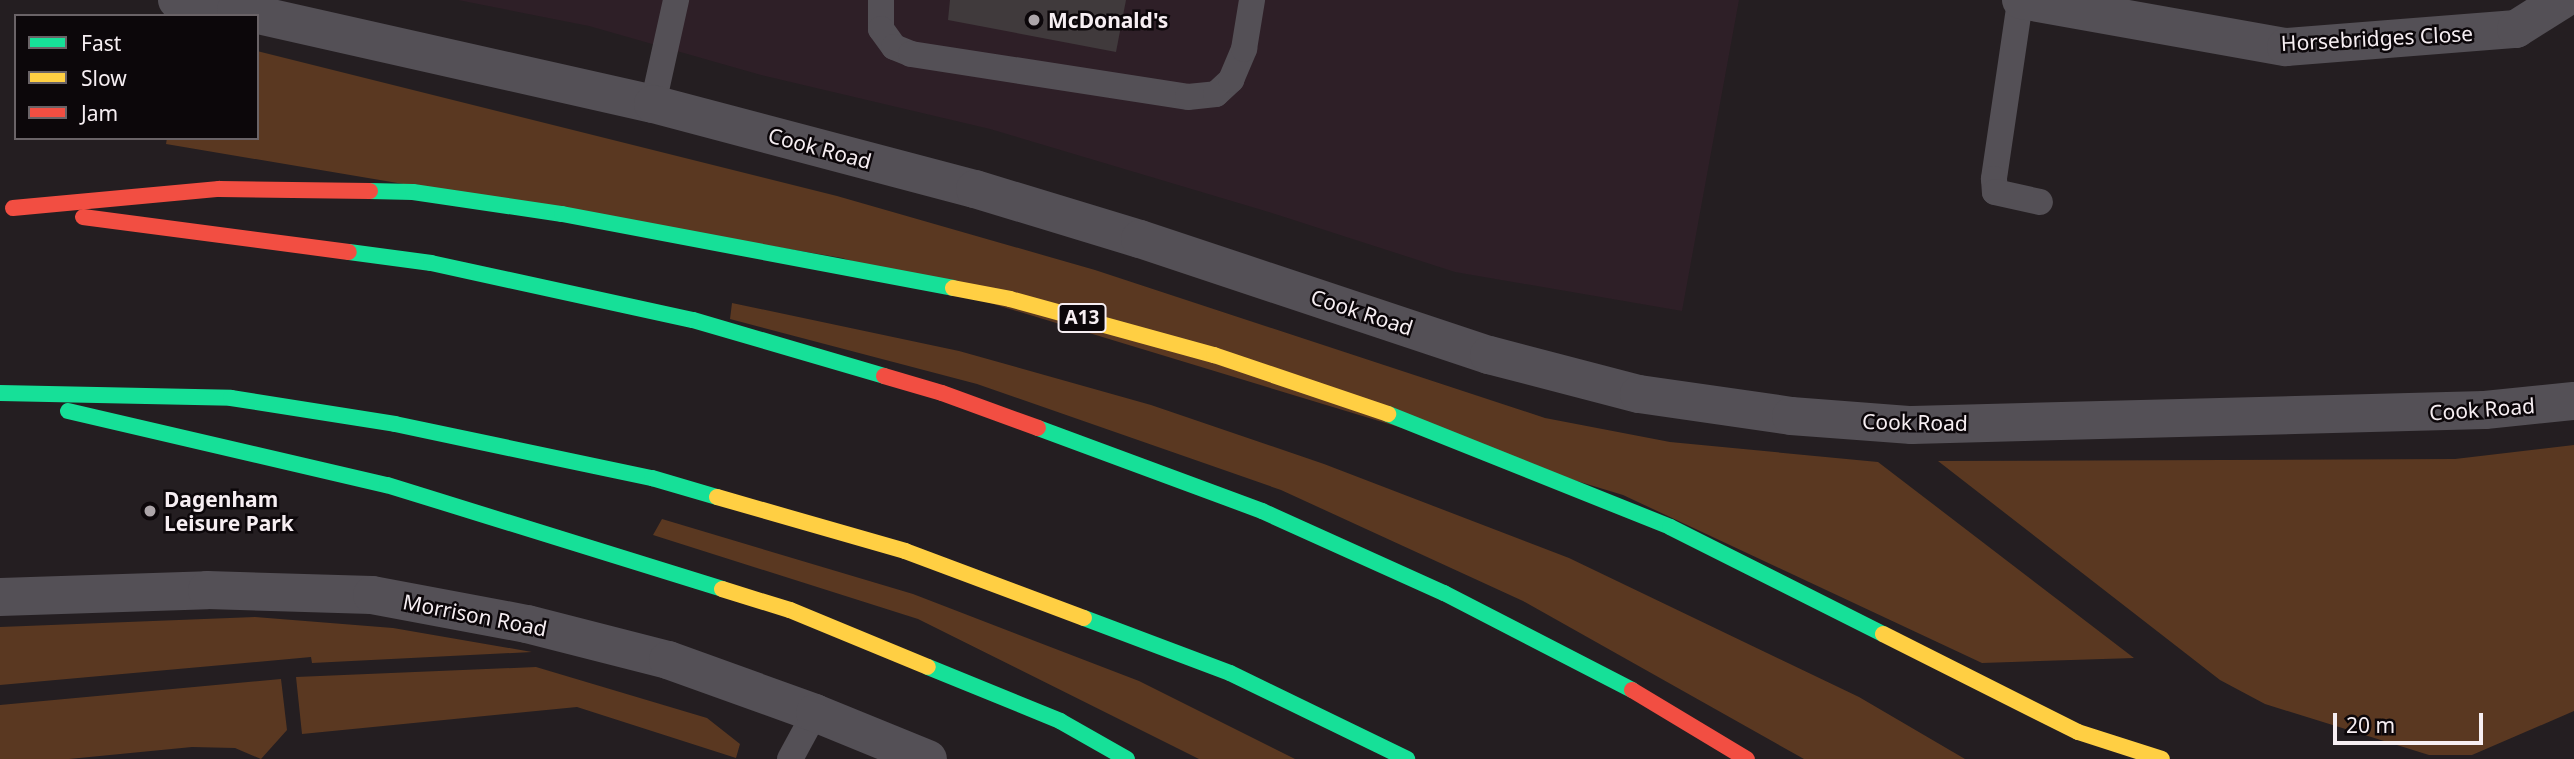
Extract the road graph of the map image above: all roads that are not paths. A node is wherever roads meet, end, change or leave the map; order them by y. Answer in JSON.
{"nodes":[{"id":1,"x":177,"y":0,"type":"edge"},
{"id":2,"x":676,"y":0,"type":"edge"},
{"id":3,"x":881,"y":0,"type":"edge"},
{"id":4,"x":1252,"y":0,"type":"edge"},
{"id":5,"x":2563,"y":0,"type":"edge"},
{"id":6,"x":2020,"y":1,"type":"edge"},
{"id":7,"x":237,"y":5,"type":"edge"},
{"id":8,"x":653,"y":104,"type":"junction"},
{"id":9,"x":2040,"y":202,"type":"dead end"},
{"id":10,"x":6,"y":208,"type":"edge"},
{"id":11,"x":0,"y":394,"type":"edge"},
{"id":12,"x":2574,"y":401,"type":"edge"},
{"id":13,"x":0,"y":597,"type":"edge"},
{"id":14,"x":815,"y":713,"type":"junction"},
{"id":15,"x":790,"y":759,"type":"edge"},
{"id":16,"x":928,"y":759,"type":"edge"},
{"id":17,"x":1127,"y":759,"type":"edge"},
{"id":18,"x":1406,"y":759,"type":"edge"},
{"id":19,"x":1747,"y":759,"type":"edge"},
{"id":20,"x":2162,"y":759,"type":"edge"}],
"edges":[{"from":1,"to":7,"type":"street","name":"Cook Road"},
{"from":2,"to":8,"type":"lane"},
{"from":3,"to":4,"type":"lane"},
{"from":5,"to":6,"type":"street","name":"Horsebridges Close"},
{"from":6,"to":9,"type":"lane"},
{"from":7,"to":8,"type":"street","name":"Cook Road"},
{"from":8,"to":12,"type":"street","name":"Cook Road"},
{"from":10,"to":19,"type":"highway","number":"A13"},
{"from":10,"to":20,"type":"highway","number":"A13"},
{"from":11,"to":17,"type":"highway"},
{"from":11,"to":18,"type":"highway"},
{"from":13,"to":14,"type":"street","name":"Morrison Road"},
{"from":14,"to":15,"type":"lane"},
{"from":14,"to":16,"type":"street","name":"Morrison Road"}]}
